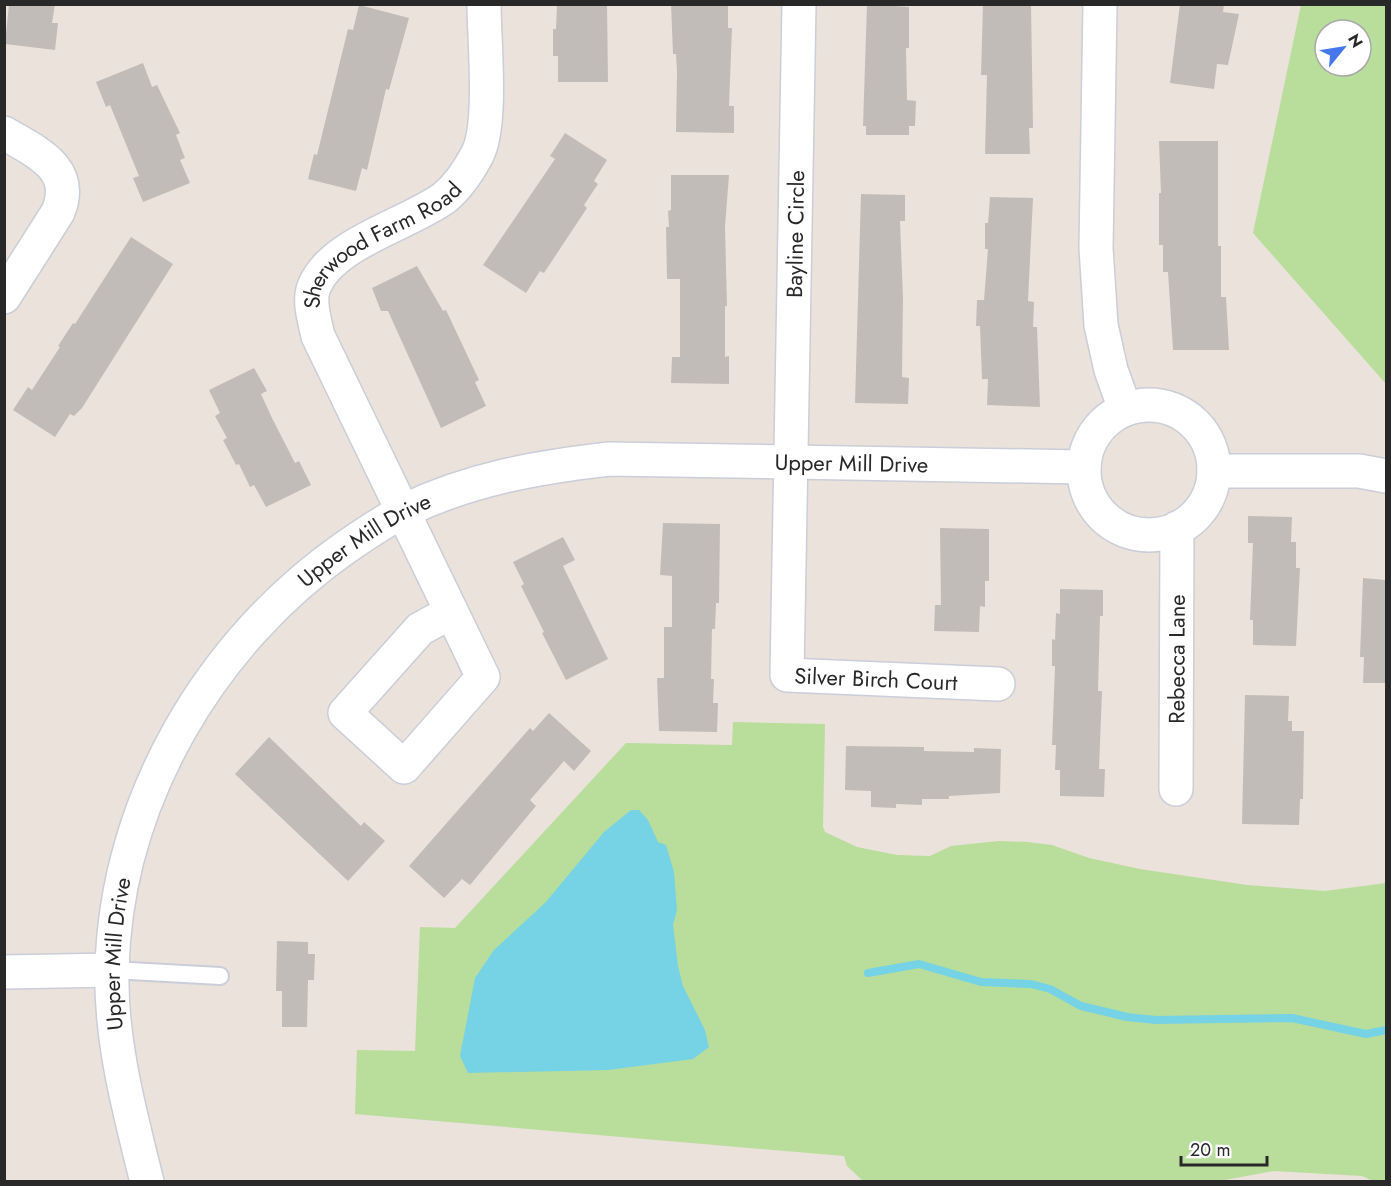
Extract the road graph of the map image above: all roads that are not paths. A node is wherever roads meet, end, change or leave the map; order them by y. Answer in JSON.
{"nodes":[{"id":1,"x":484,"y":4,"type":"edge"},
{"id":2,"x":799,"y":4,"type":"edge"},
{"id":3,"x":1100,"y":4,"type":"edge"},
{"id":4,"x":4,"y":133,"type":"edge"},
{"id":5,"x":4,"y":297,"type":"edge"},
{"id":6,"x":1125,"y":409,"type":"junction"},
{"id":7,"x":790,"y":463,"type":"junction"},
{"id":8,"x":1084,"y":467,"type":"junction"},
{"id":9,"x":1214,"y":471,"type":"junction"},
{"id":10,"x":1386,"y":476,"type":"edge"},
{"id":11,"x":404,"y":510,"type":"junction"},
{"id":12,"x":1178,"y":528,"type":"junction"},
{"id":13,"x":451,"y":612,"type":"junction"},
{"id":14,"x":998,"y":684,"type":"dead end"},
{"id":15,"x":1176,"y":789,"type":"dead end"},
{"id":16,"x":112,"y":970,"type":"junction"},
{"id":17,"x":4,"y":972,"type":"edge"},
{"id":18,"x":220,"y":976,"type":"dead end"},
{"id":19,"x":147,"y":1182,"type":"edge"}],
"edges":[{"from":1,"to":11,"type":"street","name":"Sherwood Farm Road"},
{"from":2,"to":7,"type":"street","name":"Bayline Circle"},
{"from":3,"to":6,"type":"street"},
{"from":4,"to":5,"type":"street"},
{"from":6,"to":8,"type":"street"},
{"from":6,"to":9,"type":"street"},
{"from":7,"to":8,"type":"street","name":"Upper Mill Drive"},
{"from":7,"to":11,"type":"street","name":"Upper Mill Drive"},
{"from":7,"to":14,"type":"street","name":"Silver Birch Court"},
{"from":8,"to":12,"type":"street"},
{"from":9,"to":10,"type":"street"},
{"from":9,"to":12,"type":"street"},
{"from":11,"to":13,"type":"street","name":"Sherwood Farm Road"},
{"from":11,"to":16,"type":"street","name":"Upper Mill Drive"},
{"from":12,"to":15,"type":"street","name":"Rebecca Lane"},
{"from":13,"to":13,"type":"street","name":"Sherwood Farm Road"},
{"from":16,"to":17,"type":"street"},
{"from":16,"to":18,"type":"lane"},
{"from":16,"to":19,"type":"street","name":"Upper Mill Drive"}]}
